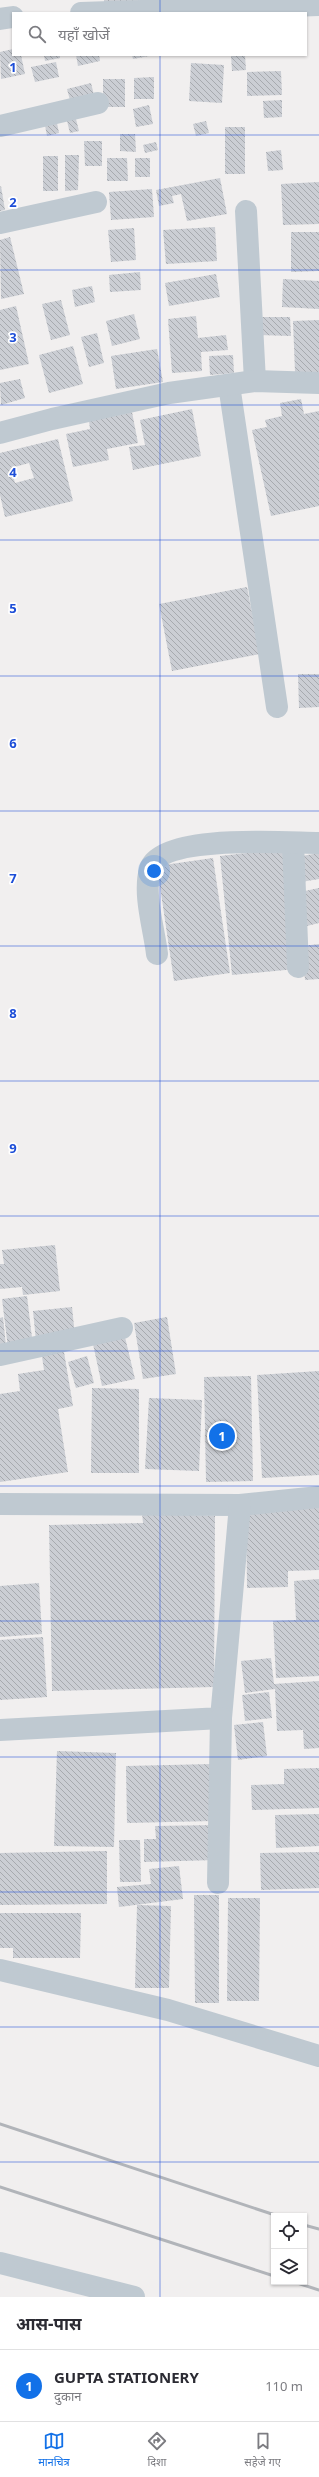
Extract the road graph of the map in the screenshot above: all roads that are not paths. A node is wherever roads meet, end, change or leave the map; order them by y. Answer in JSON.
{"nodes":[{"id":1,"x":319,"y":5,"type":"edge"},
{"id":2,"x":111,"y":12,"type":"edge"},
{"id":3,"x":12,"y":17,"type":"edge"},
{"id":4,"x":0,"y":19,"type":"edge"},
{"id":5,"x":98,"y":103,"type":"dead end"},
{"id":6,"x":0,"y":126,"type":"edge"},
{"id":7,"x":96,"y":202,"type":"dead end"},
{"id":8,"x":246,"y":211,"type":"dead end"},
{"id":9,"x":0,"y":223,"type":"edge"},
{"id":10,"x":255,"y":381,"type":"junction"},
{"id":11,"x":319,"y":383,"type":"edge"},
{"id":12,"x":229,"y":385,"type":"junction"},
{"id":13,"x":0,"y":433,"type":"edge"},
{"id":14,"x":277,"y":707,"type":"dead end"},
{"id":15,"x":293,"y":843,"type":"junction"},
{"id":16,"x":319,"y":843,"type":"edge"},
{"id":17,"x":157,"y":954,"type":"dead end"},
{"id":18,"x":298,"y":967,"type":"dead end"},
{"id":19,"x":122,"y":1328,"type":"dead end"},
{"id":20,"x":0,"y":1355,"type":"edge"},
{"id":21,"x":319,"y":1497,"type":"edge"},
{"id":22,"x":0,"y":1504,"type":"edge"},
{"id":23,"x":240,"y":1505,"type":"junction"},
{"id":24,"x":221,"y":1718,"type":"junction"},
{"id":25,"x":0,"y":1730,"type":"edge"},
{"id":26,"x":218,"y":1883,"type":"dead end"},
{"id":27,"x":0,"y":1970,"type":"edge"},
{"id":28,"x":319,"y":2056,"type":"edge"},
{"id":29,"x":0,"y":2263,"type":"edge"},
{"id":30,"x":134,"y":2297,"type":"edge"}],
"edges":[{"from":1,"to":2,"type":"street"},
{"from":3,"to":4,"type":"street"},
{"from":5,"to":6,"type":"street"},
{"from":7,"to":9,"type":"street"},
{"from":8,"to":10,"type":"street"},
{"from":10,"to":11,"type":"street"},
{"from":10,"to":12,"type":"street"},
{"from":12,"to":13,"type":"street"},
{"from":12,"to":14,"type":"street"},
{"from":15,"to":16,"type":"street"},
{"from":15,"to":17,"type":"street"},
{"from":15,"to":18,"type":"street"},
{"from":19,"to":20,"type":"street"},
{"from":21,"to":23,"type":"street"},
{"from":22,"to":23,"type":"street"},
{"from":23,"to":24,"type":"street"},
{"from":24,"to":25,"type":"street"},
{"from":24,"to":26,"type":"street"},
{"from":27,"to":28,"type":"street"},
{"from":29,"to":30,"type":"street"}]}
